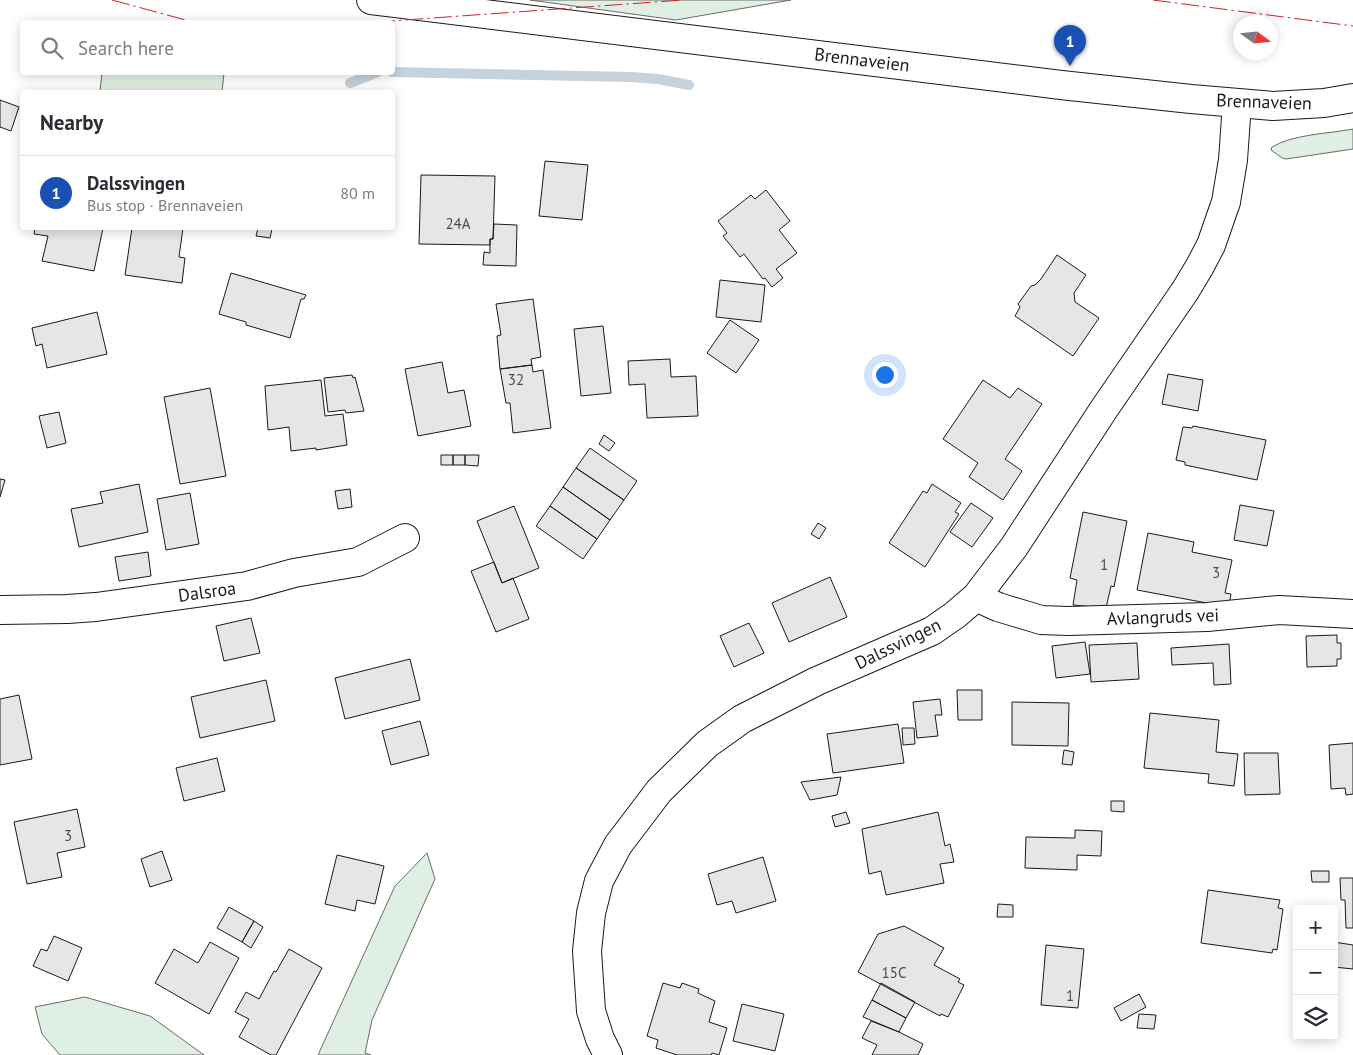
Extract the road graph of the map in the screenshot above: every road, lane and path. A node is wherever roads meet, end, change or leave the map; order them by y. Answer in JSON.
{"nodes":[{"id":1,"x":371,"y":0,"type":"edge"},
{"id":2,"x":1353,"y":98,"type":"edge"},
{"id":3,"x":1237,"y":103,"type":"junction"},
{"id":4,"x":405,"y":538,"type":"dead end"},
{"id":5,"x":976,"y":597,"type":"junction"},
{"id":6,"x":0,"y":610,"type":"edge"},
{"id":7,"x":1353,"y":614,"type":"edge"},
{"id":8,"x":608,"y":1055,"type":"edge"}],
"edges":[{"from":1,"to":3,"type":"street","name":"Brennaveien"},
{"from":2,"to":3,"type":"street","name":"Brennaveien"},
{"from":3,"to":5,"type":"street","name":"Dalssvingen"},
{"from":4,"to":6,"type":"street","name":"Dalsroa"},
{"from":5,"to":7,"type":"street","name":"Avlangruds vei"},
{"from":5,"to":8,"type":"street","name":"Dalssvingen"}]}
